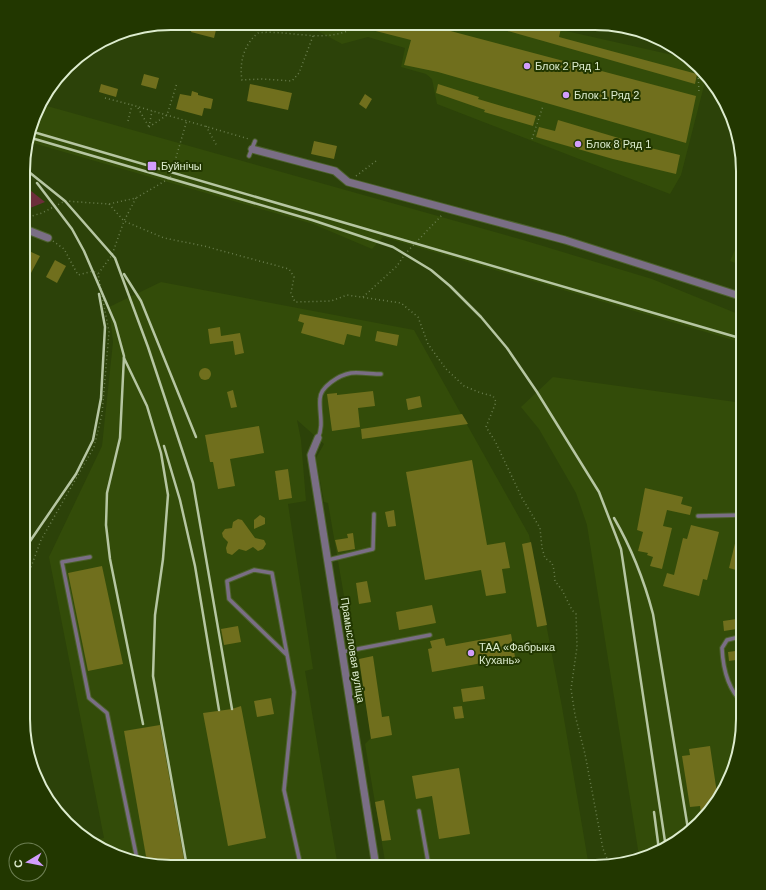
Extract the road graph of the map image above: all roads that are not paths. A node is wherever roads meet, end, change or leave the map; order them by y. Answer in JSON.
{"nodes":[{"id":1,"x":255,"y":141,"type":"road end"},
{"id":2,"x":250,"y":152,"type":"joint"},
{"id":3,"x":30,"y":231,"type":"edge"},
{"id":4,"x":48,"y":238,"type":"road end"},
{"id":5,"x":736,"y":295,"type":"edge"},
{"id":6,"x":381,"y":374,"type":"dead end"},
{"id":7,"x":318,"y":438,"type":"joint"},
{"id":8,"x":374,"y":514,"type":"dead end"},
{"id":9,"x":736,"y":514,"type":"edge"},
{"id":10,"x":698,"y":516,"type":"dead end"},
{"id":11,"x":90,"y":557,"type":"dead end"},
{"id":12,"x":328,"y":560,"type":"junction"},
{"id":13,"x":430,"y":635,"type":"dead end"},
{"id":14,"x":736,"y":638,"type":"edge"},
{"id":15,"x":342,"y":652,"type":"junction"},
{"id":16,"x":287,"y":655,"type":"junction"},
{"id":17,"x":736,"y":693,"type":"edge"},
{"id":18,"x":419,"y":811,"type":"dead end"},
{"id":19,"x":136,"y":855,"type":"edge"},
{"id":20,"x":299,"y":860,"type":"edge"},
{"id":21,"x":375,"y":860,"type":"edge"},
{"id":22,"x":428,"y":860,"type":"edge"}],
"edges":[{"from":1,"to":2,"type":"lane"},
{"from":2,"to":5,"type":"street"},
{"from":3,"to":4,"type":"street"},
{"from":6,"to":7,"type":"lane"},
{"from":7,"to":12,"type":"street","name":"Прамысловая вуліца"},
{"from":8,"to":12,"type":"lane"},
{"from":9,"to":10,"type":"lane"},
{"from":11,"to":19,"type":"lane"},
{"from":12,"to":15,"type":"street","name":"Прамысловая вуліца"},
{"from":13,"to":15,"type":"lane"},
{"from":14,"to":17,"type":"lane"},
{"from":15,"to":21,"type":"street","name":"Прамысловая вуліца"},
{"from":16,"to":16,"type":"lane"},
{"from":16,"to":20,"type":"lane"},
{"from":18,"to":22,"type":"lane"}]}
